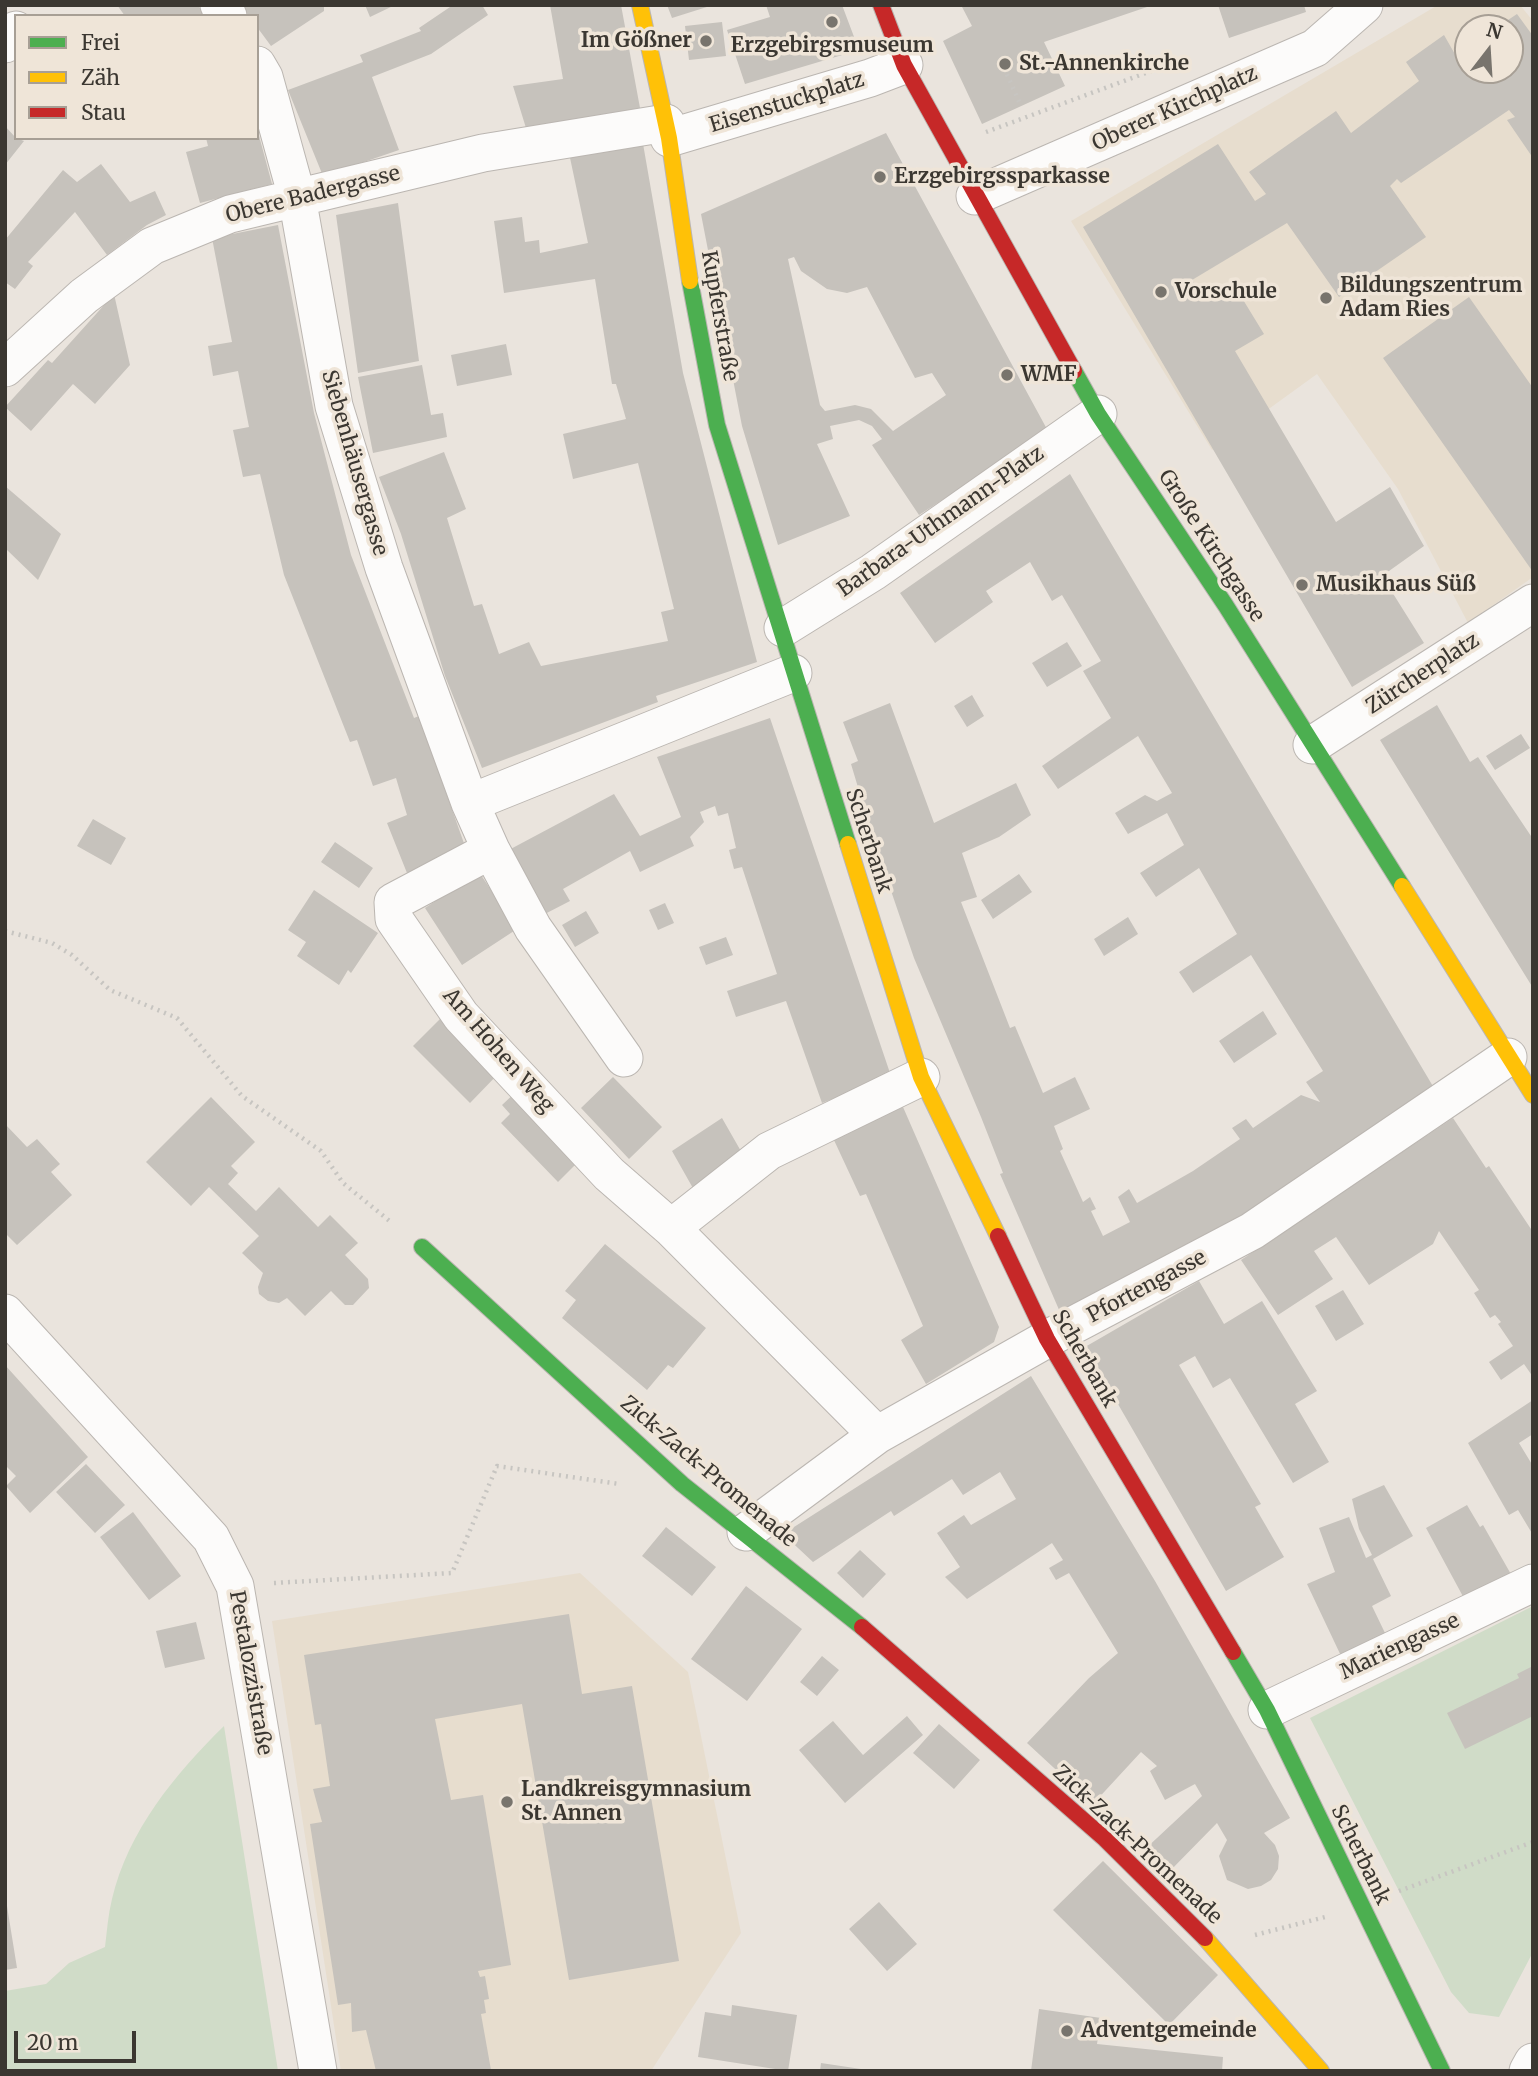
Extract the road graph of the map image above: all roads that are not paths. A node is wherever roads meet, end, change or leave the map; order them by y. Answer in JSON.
{"nodes":[{"id":1,"x":640,"y":5,"type":"edge"},
{"id":2,"x":881,"y":5,"type":"edge"},
{"id":3,"x":1364,"y":5,"type":"edge"},
{"id":4,"x":904,"y":65,"type":"junction"},
{"id":5,"x":259,"y":68,"type":"edge"},
{"id":6,"x":667,"y":131,"type":"junction"},
{"id":7,"x":975,"y":196,"type":"junction"},
{"id":8,"x":297,"y":197,"type":"junction"},
{"id":9,"x":5,"y":368,"type":"edge"},
{"id":10,"x":1098,"y":414,"type":"junction"},
{"id":11,"x":1533,"y":603,"type":"edge"},
{"id":12,"x":783,"y":628,"type":"junction"},
{"id":13,"x":793,"y":673,"type":"junction"},
{"id":14,"x":1312,"y":745,"type":"junction"},
{"id":15,"x":470,"y":803,"type":"junction"},
{"id":16,"x":491,"y":850,"type":"junction"},
{"id":17,"x":1508,"y":1057,"type":"junction"},
{"id":18,"x":624,"y":1058,"type":"dead end"},
{"id":19,"x":921,"y":1077,"type":"junction"},
{"id":20,"x":1533,"y":1095,"type":"edge"},
{"id":21,"x":671,"y":1228,"type":"junction"},
{"id":22,"x":422,"y":1247,"type":"road end"},
{"id":23,"x":5,"y":1313,"type":"edge"},
{"id":24,"x":1047,"y":1339,"type":"junction"},
{"id":25,"x":877,"y":1435,"type":"junction"},
{"id":26,"x":746,"y":1532,"type":"junction"},
{"id":27,"x":1533,"y":1583,"type":"edge"},
{"id":28,"x":1267,"y":1710,"type":"junction"},
{"id":29,"x":1533,"y":2062,"type":"edge"},
{"id":30,"x":317,"y":2071,"type":"edge"},
{"id":31,"x":1321,"y":2071,"type":"edge"},
{"id":32,"x":1441,"y":2071,"type":"edge"},
{"id":33,"x":1528,"y":2071,"type":"edge"}],
"edges":[{"from":1,"to":6,"type":"street","name":"Kupferstraße"},
{"from":2,"to":4,"type":"street","name":"Große Kirchgasse"},
{"from":3,"to":7,"type":"street","name":"Oberer Kirchplatz"},
{"from":4,"to":6,"type":"street","name":"Eisenstuckplatz"},
{"from":4,"to":7,"type":"street","name":"Große Kirchgasse"},
{"from":5,"to":8,"type":"street","name":"Siebenhäusergasse"},
{"from":6,"to":8,"type":"street","name":"Obere Badergasse"},
{"from":6,"to":12,"type":"street","name":"Kupferstraße"},
{"from":7,"to":10,"type":"street","name":"Große Kirchgasse"},
{"from":8,"to":9,"type":"street","name":"Obere Badergasse"},
{"from":8,"to":15,"type":"street","name":"Siebenhäusergasse"},
{"from":10,"to":12,"type":"street","name":"Barbara-Uthmann-Platz"},
{"from":10,"to":14,"type":"street","name":"Große Kirchgasse"},
{"from":11,"to":14,"type":"street","name":"Zürcherplatz"},
{"from":12,"to":13,"type":"street","name":"Scherbank"},
{"from":13,"to":15,"type":"street"},
{"from":13,"to":19,"type":"street","name":"Scherbank"},
{"from":14,"to":17,"type":"street","name":"Große Kirchgasse"},
{"from":15,"to":16,"type":"street","name":"Siebenhäusergasse"},
{"from":16,"to":18,"type":"street"},
{"from":16,"to":21,"type":"street","name":"Am Hohen Weg"},
{"from":17,"to":20,"type":"street","name":"Große Kirchgasse"},
{"from":17,"to":24,"type":"street","name":"Pfortengasse"},
{"from":19,"to":21,"type":"street"},
{"from":19,"to":24,"type":"street","name":"Scherbank"},
{"from":21,"to":25,"type":"street","name":"Am Hohen Weg"},
{"from":22,"to":26,"type":"street","name":"Zick-Zack-Promenade"},
{"from":23,"to":30,"type":"street","name":"Pestalozzistraße"},
{"from":24,"to":25,"type":"street","name":"Pfortengasse"},
{"from":24,"to":28,"type":"street","name":"Scherbank"},
{"from":25,"to":26,"type":"street","name":"Pfortengasse"},
{"from":26,"to":31,"type":"street","name":"Zick-Zack-Promenade"},
{"from":27,"to":28,"type":"street","name":"Mariengasse"},
{"from":28,"to":32,"type":"street","name":"Scherbank"},
{"from":29,"to":33,"type":"street"}]}
